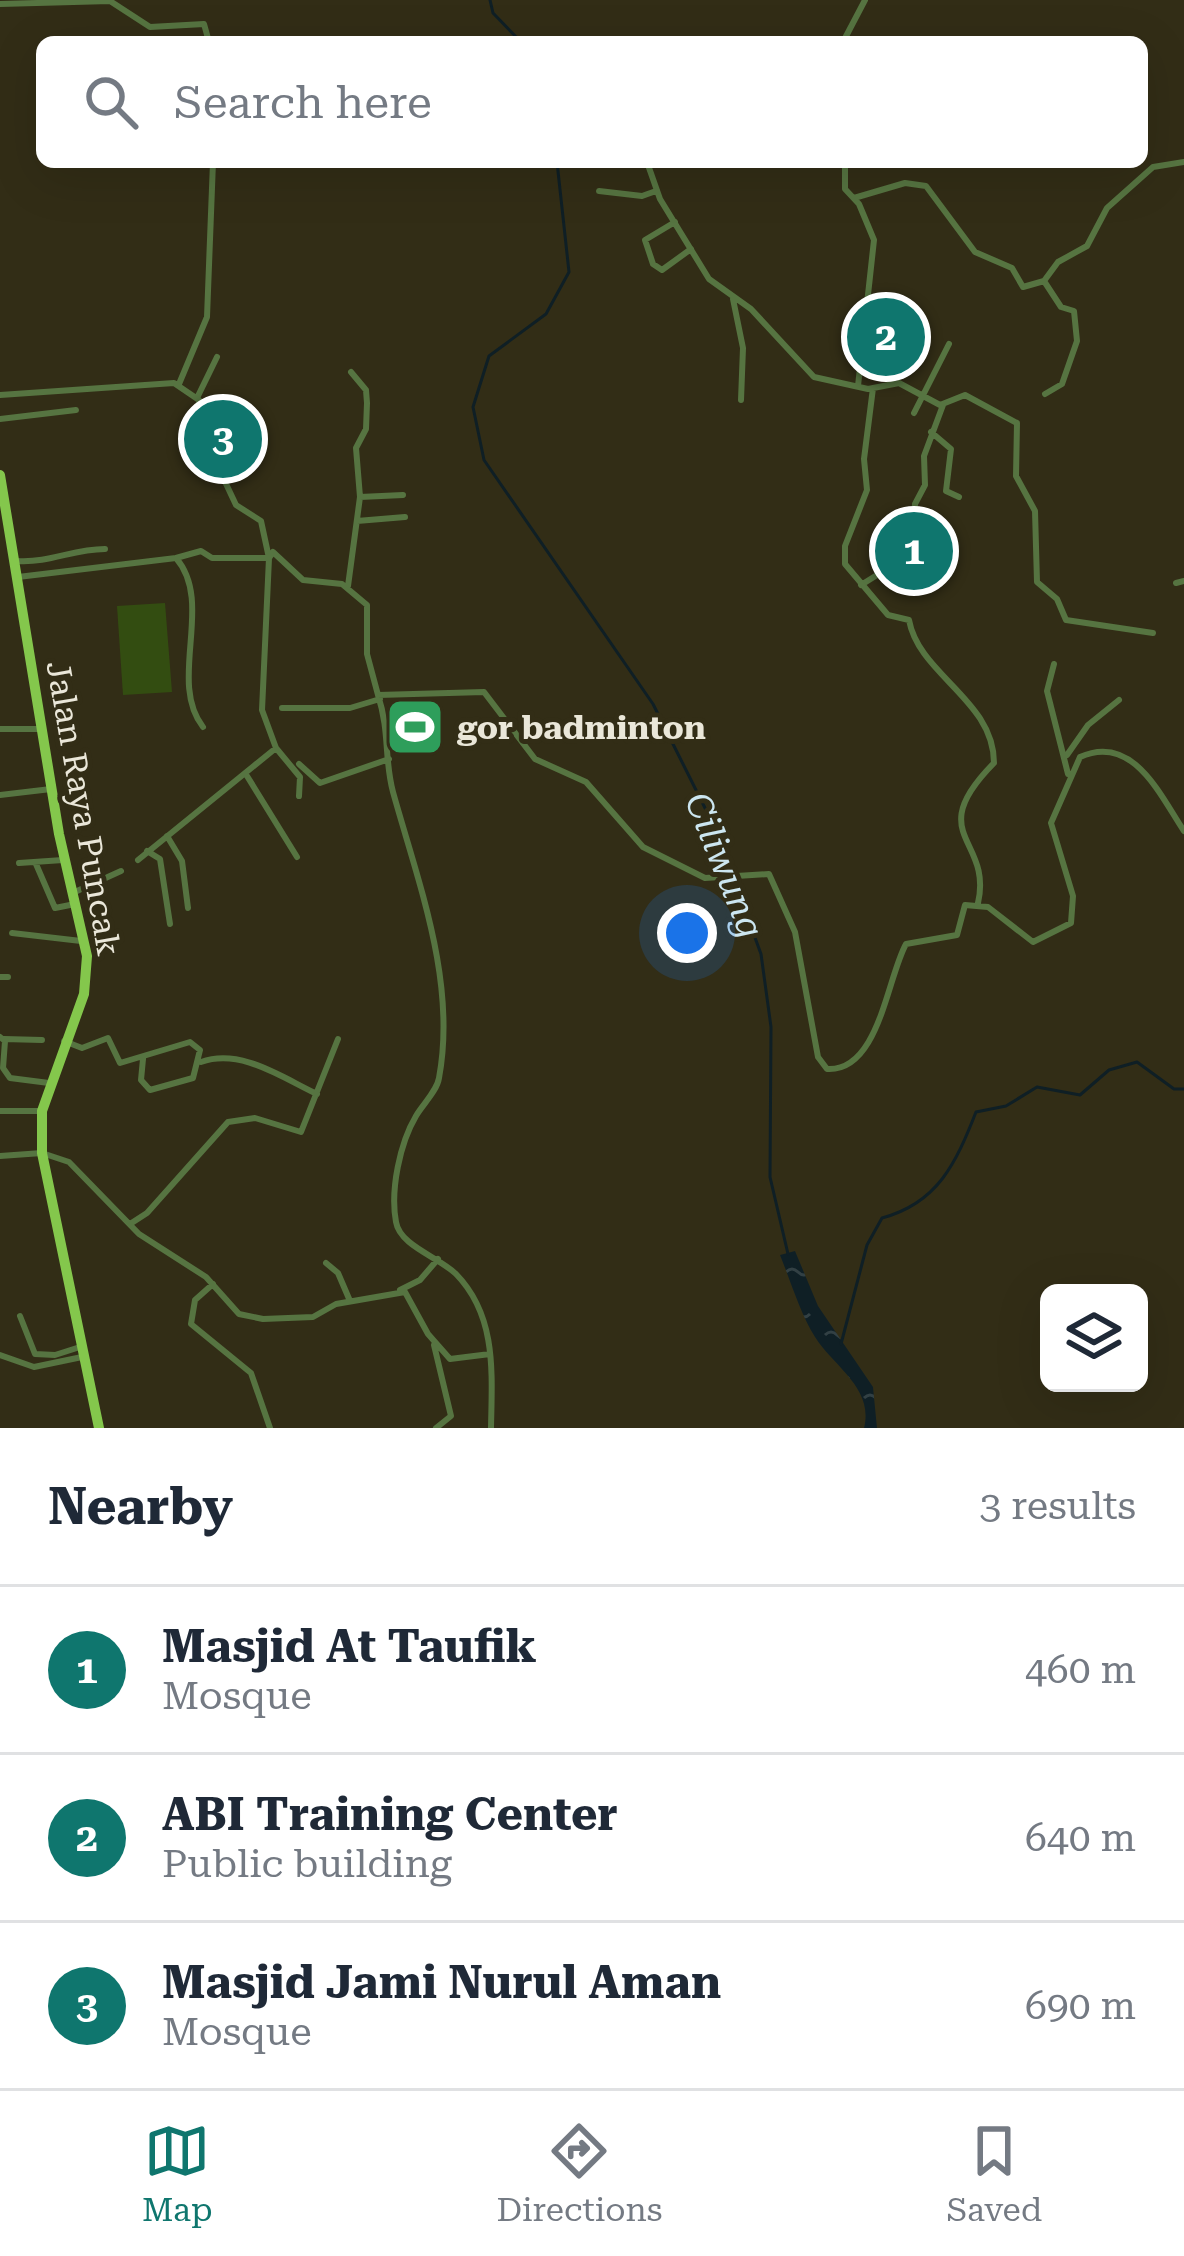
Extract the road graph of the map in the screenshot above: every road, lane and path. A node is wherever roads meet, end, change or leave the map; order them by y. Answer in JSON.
{"nodes":[{"id":1,"x":865,"y":0,"type":"edge"},
{"id":2,"x":0,"y":4,"type":"edge"},
{"id":3,"x":207,"y":36,"type":"edge"},
{"id":4,"x":846,"y":36,"type":"edge"},
{"id":5,"x":1184,"y":162,"type":"edge"},
{"id":6,"x":213,"y":168,"type":"edge"},
{"id":7,"x":653,"y":168,"type":"edge"},
{"id":8,"x":844,"y":168,"type":"edge"},
{"id":9,"x":599,"y":191,"type":"dead end"},
{"id":10,"x":656,"y":191,"type":"junction"},
{"id":11,"x":854,"y":198,"type":"junction"},
{"id":12,"x":675,"y":223,"type":"junction"},
{"id":13,"x":691,"y":250,"type":"junction"},
{"id":14,"x":1044,"y":281,"type":"junction"},
{"id":15,"x":733,"y":299,"type":"junction"},
{"id":16,"x":922,"y":340,"type":"dead end"},
{"id":17,"x":950,"y":344,"type":"dead end"},
{"id":18,"x":218,"y":357,"type":"dead end"},
{"id":19,"x":351,"y":373,"type":"dead end"},
{"id":20,"x":890,"y":383,"type":"junction"},
{"id":21,"x":179,"y":384,"type":"junction"},
{"id":22,"x":858,"y":386,"type":"junction"},
{"id":23,"x":873,"y":388,"type":"junction"},
{"id":24,"x":1045,"y":394,"type":"dead end"},
{"id":25,"x":0,"y":395,"type":"edge"},
{"id":26,"x":923,"y":395,"type":"junction"},
{"id":27,"x":197,"y":398,"type":"junction"},
{"id":28,"x":741,"y":400,"type":"dead end"},
{"id":29,"x":943,"y":405,"type":"junction"},
{"id":30,"x":76,"y":410,"type":"dead end"},
{"id":31,"x":914,"y":413,"type":"dead end"},
{"id":32,"x":0,"y":419,"type":"edge"},
{"id":33,"x":931,"y":432,"type":"junction"},
{"id":34,"x":0,"y":475,"type":"edge"},
{"id":35,"x":403,"y":494,"type":"dead end"},
{"id":36,"x":2,"y":495,"type":"edge"},
{"id":37,"x":360,"y":497,"type":"junction"},
{"id":38,"x":376,"y":497,"type":"junction"},
{"id":39,"x":959,"y":497,"type":"dead end"},
{"id":40,"x":405,"y":518,"type":"dead end"},
{"id":41,"x":376,"y":520,"type":"junction"},
{"id":42,"x":357,"y":521,"type":"junction"},
{"id":43,"x":912,"y":544,"type":"dead end"},
{"id":44,"x":105,"y":549,"type":"dead end"},
{"id":45,"x":909,"y":555,"type":"dead end"},
{"id":46,"x":176,"y":558,"type":"junction"},
{"id":47,"x":269,"y":558,"type":"junction"},
{"id":48,"x":12,"y":562,"type":"junction"},
{"id":49,"x":15,"y":577,"type":"junction"},
{"id":50,"x":348,"y":586,"type":"junction"},
{"id":51,"x":861,"y":586,"type":"junction"},
{"id":52,"x":1153,"y":633,"type":"dead end"},
{"id":53,"x":1054,"y":664,"type":"dead end"},
{"id":54,"x":379,"y":697,"type":"junction"},
{"id":55,"x":1119,"y":700,"type":"dead end"},
{"id":56,"x":282,"y":708,"type":"dead end"},
{"id":57,"x":203,"y":727,"type":"dead end"},
{"id":58,"x":0,"y":729,"type":"edge"},
{"id":59,"x":41,"y":729,"type":"junction"},
{"id":60,"x":275,"y":748,"type":"junction"},
{"id":61,"x":1067,"y":755,"type":"junction"},
{"id":62,"x":388,"y":760,"type":"junction"},
{"id":63,"x":298,"y":764,"type":"dead end"},
{"id":64,"x":247,"y":776,"type":"junction"},
{"id":65,"x":1068,"y":778,"type":"junction"},
{"id":66,"x":51,"y":789,"type":"junction"},
{"id":67,"x":0,"y":795,"type":"edge"},
{"id":68,"x":298,"y":796,"type":"dead end"},
{"id":69,"x":1184,"y":831,"type":"edge"},
{"id":70,"x":167,"y":836,"type":"junction"},
{"id":71,"x":148,"y":851,"type":"junction"},
{"id":72,"x":297,"y":857,"type":"dead end"},
{"id":73,"x":64,"y":860,"type":"junction"},
{"id":74,"x":138,"y":860,"type":"dead end"},
{"id":75,"x":19,"y":863,"type":"dead end"},
{"id":76,"x":35,"y":864,"type":"junction"},
{"id":77,"x":121,"y":871,"type":"dead end"},
{"id":78,"x":76,"y":898,"type":"junction"},
{"id":79,"x":978,"y":904,"type":"junction"},
{"id":80,"x":188,"y":908,"type":"dead end"},
{"id":81,"x":170,"y":924,"type":"dead end"},
{"id":82,"x":12,"y":933,"type":"dead end"},
{"id":83,"x":85,"y":941,"type":"junction"},
{"id":84,"x":2,"y":1038,"type":"edge"},
{"id":85,"x":338,"y":1039,"type":"dead end"},
{"id":86,"x":42,"y":1040,"type":"dead end"},
{"id":87,"x":64,"y":1041,"type":"junction"},
{"id":88,"x":143,"y":1059,"type":"junction"},
{"id":89,"x":201,"y":1062,"type":"junction"},
{"id":90,"x":14,"y":1080,"type":"junction"},
{"id":91,"x":50,"y":1083,"type":"junction"},
{"id":92,"x":0,"y":1086,"type":"edge"},
{"id":93,"x":317,"y":1094,"type":"junction"},
{"id":94,"x":0,"y":1111,"type":"edge"},
{"id":95,"x":42,"y":1112,"type":"junction"},
{"id":96,"x":42,"y":1154,"type":"junction"},
{"id":97,"x":0,"y":1156,"type":"edge"},
{"id":98,"x":130,"y":1224,"type":"junction"},
{"id":99,"x":438,"y":1259,"type":"junction"},
{"id":100,"x":326,"y":1262,"type":"dead end"},
{"id":101,"x":213,"y":1284,"type":"junction"},
{"id":102,"x":396,"y":1292,"type":"junction"},
{"id":103,"x":350,"y":1300,"type":"junction"},
{"id":104,"x":20,"y":1316,"type":"dead end"},
{"id":105,"x":434,"y":1341,"type":"junction"},
{"id":106,"x":81,"y":1352,"type":"junction"},
{"id":107,"x":490,"y":1354,"type":"junction"},
{"id":108,"x":0,"y":1355,"type":"edge"},
{"id":109,"x":99,"y":1428,"type":"edge"},
{"id":110,"x":270,"y":1428,"type":"edge"},
{"id":111,"x":436,"y":1428,"type":"edge"},
{"id":112,"x":490,"y":1428,"type":"edge"}],
"edges":[{"from":1,"to":4,"type":"street"},
{"from":2,"to":3,"type":"street"},
{"from":5,"to":14,"type":"street"},
{"from":6,"to":21,"type":"street"},
{"from":7,"to":10,"type":"street"},
{"from":8,"to":11,"type":"street"},
{"from":9,"to":10,"type":"street"},
{"from":10,"to":12,"type":"street"},
{"from":11,"to":14,"type":"street"},
{"from":11,"to":22,"type":"street"},
{"from":12,"to":13,"type":"street"},
{"from":12,"to":13,"type":"street"},
{"from":13,"to":15,"type":"street"},
{"from":14,"to":24,"type":"street"},
{"from":15,"to":22,"type":"street"},
{"from":15,"to":28,"type":"street"},
{"from":16,"to":20,"type":"street"},
{"from":17,"to":26,"type":"street"},
{"from":18,"to":27,"type":"street"},
{"from":19,"to":37,"type":"street"},
{"from":20,"to":23,"type":"street"},
{"from":20,"to":26,"type":"street"},
{"from":21,"to":25,"type":"street"},
{"from":21,"to":27,"type":"street"},
{"from":22,"to":23,"type":"street"},
{"from":23,"to":51,"type":"street"},
{"from":26,"to":29,"type":"street"},
{"from":26,"to":31,"type":"street"},
{"from":27,"to":47,"type":"street"},
{"from":29,"to":33,"type":"street"},
{"from":29,"to":52,"type":"street"},
{"from":30,"to":32,"type":"street"},
{"from":33,"to":39,"type":"street"},
{"from":33,"to":43,"type":"street"},
{"from":34,"to":36,"type":"highway","name":"Jalan Raya Puncak"},
{"from":35,"to":38,"type":"street"},
{"from":36,"to":48,"type":"highway","name":"Jalan Raya Puncak"},
{"from":37,"to":38,"type":"street"},
{"from":37,"to":42,"type":"street"},
{"from":38,"to":41,"type":"street"},
{"from":40,"to":41,"type":"street"},
{"from":41,"to":42,"type":"street"},
{"from":42,"to":50,"type":"street"},
{"from":44,"to":48,"type":"street"},
{"from":45,"to":51,"type":"street"},
{"from":46,"to":47,"type":"street"},
{"from":46,"to":49,"type":"street"},
{"from":46,"to":57,"type":"street"},
{"from":47,"to":50,"type":"street"},
{"from":47,"to":60,"type":"street"},
{"from":48,"to":49,"type":"highway","name":"Jalan Raya Puncak"},
{"from":49,"to":59,"type":"highway","name":"Jalan Raya Puncak"},
{"from":50,"to":54,"type":"street"},
{"from":51,"to":79,"type":"street"},
{"from":53,"to":61,"type":"street"},
{"from":54,"to":56,"type":"street"},
{"from":54,"to":62,"type":"street"},
{"from":54,"to":79,"type":"street"},
{"from":55,"to":61,"type":"street"},
{"from":58,"to":59,"type":"street"},
{"from":59,"to":66,"type":"highway","name":"Jalan Raya Puncak"},
{"from":60,"to":64,"type":"street"},
{"from":60,"to":68,"type":"street"},
{"from":61,"to":65,"type":"street"},
{"from":62,"to":63,"type":"street"},
{"from":62,"to":99,"type":"street"},
{"from":64,"to":70,"type":"street"},
{"from":64,"to":72,"type":"street"},
{"from":65,"to":69,"type":"street"},
{"from":65,"to":79,"type":"street"},
{"from":66,"to":67,"type":"street"},
{"from":66,"to":73,"type":"highway","name":"Jalan Raya Puncak"},
{"from":70,"to":71,"type":"street"},
{"from":70,"to":80,"type":"street"},
{"from":71,"to":74,"type":"street"},
{"from":71,"to":81,"type":"street"},
{"from":73,"to":76,"type":"street"},
{"from":73,"to":78,"type":"highway","name":"Jalan Raya Puncak"},
{"from":75,"to":76,"type":"street"},
{"from":76,"to":78,"type":"street"},
{"from":77,"to":78,"type":"street"},
{"from":78,"to":83,"type":"highway","name":"Jalan Raya Puncak"},
{"from":82,"to":83,"type":"street"},
{"from":83,"to":87,"type":"highway","name":"Jalan Raya Puncak"},
{"from":84,"to":86,"type":"street"},
{"from":84,"to":90,"type":"street"},
{"from":85,"to":93,"type":"street"},
{"from":87,"to":88,"type":"street"},
{"from":87,"to":91,"type":"highway","name":"Jalan Raya Puncak"},
{"from":88,"to":89,"type":"street"},
{"from":88,"to":89,"type":"street"},
{"from":89,"to":93,"type":"street"},
{"from":90,"to":91,"type":"street"},
{"from":90,"to":92,"type":"street"},
{"from":91,"to":95,"type":"highway","name":"Jalan Raya Puncak"},
{"from":93,"to":98,"type":"street"},
{"from":94,"to":95,"type":"street"},
{"from":95,"to":96,"type":"highway","name":"Jalan Raya Puncak"},
{"from":96,"to":97,"type":"street"},
{"from":96,"to":98,"type":"street"},
{"from":96,"to":106,"type":"highway","name":"Jalan Raya Puncak"},
{"from":98,"to":101,"type":"street"},
{"from":99,"to":102,"type":"street"},
{"from":99,"to":107,"type":"street"},
{"from":100,"to":103,"type":"street"},
{"from":101,"to":103,"type":"street"},
{"from":101,"to":110,"type":"street"},
{"from":102,"to":103,"type":"street"},
{"from":102,"to":105,"type":"street"},
{"from":104,"to":106,"type":"street"},
{"from":105,"to":107,"type":"street"},
{"from":105,"to":111,"type":"street"},
{"from":106,"to":108,"type":"street"},
{"from":106,"to":109,"type":"highway","name":"Jalan Raya Puncak"},
{"from":107,"to":112,"type":"street"}]}
